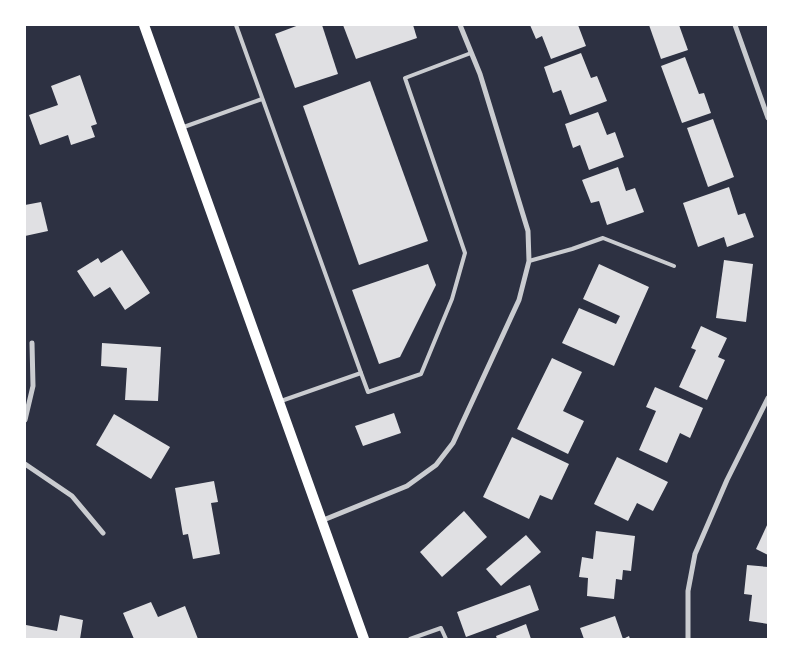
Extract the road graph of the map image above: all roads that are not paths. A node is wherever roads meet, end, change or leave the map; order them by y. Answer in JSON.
{"nodes":[{"id":1,"x":144,"y":25,"type":"edge"},
{"id":2,"x":236,"y":25,"type":"edge"},
{"id":3,"x":460,"y":25,"type":"edge"},
{"id":4,"x":735,"y":25,"type":"edge"},
{"id":5,"x":471,"y":53,"type":"junction"},
{"id":6,"x":262,"y":99,"type":"junction"},
{"id":7,"x":768,"y":118,"type":"edge"},
{"id":8,"x":181,"y":128,"type":"junction"},
{"id":9,"x":529,"y":261,"type":"junction"},
{"id":10,"x":674,"y":266,"type":"dead end"},
{"id":11,"x":32,"y":343,"type":"dead end"},
{"id":12,"x":362,"y":373,"type":"junction"},
{"id":13,"x":768,"y":398,"type":"edge"},
{"id":14,"x":279,"y":402,"type":"junction"},
{"id":15,"x":25,"y":420,"type":"edge"},
{"id":16,"x":25,"y":464,"type":"edge"},
{"id":17,"x":321,"y":521,"type":"junction"},
{"id":18,"x":103,"y":533,"type":"dead end"},
{"id":19,"x":364,"y":639,"type":"edge"},
{"id":20,"x":410,"y":639,"type":"edge"},
{"id":21,"x":446,"y":639,"type":"edge"},
{"id":22,"x":688,"y":639,"type":"edge"}],
"edges":[{"from":1,"to":8,"type":"main road"},
{"from":2,"to":6,"type":"lane"},
{"from":3,"to":5,"type":"street"},
{"from":4,"to":7,"type":"street"},
{"from":5,"to":9,"type":"street"},
{"from":5,"to":12,"type":"lane"},
{"from":6,"to":8,"type":"lane"},
{"from":6,"to":12,"type":"lane"},
{"from":8,"to":14,"type":"main road"},
{"from":9,"to":10,"type":"lane"},
{"from":9,"to":17,"type":"street"},
{"from":11,"to":15,"type":"street"},
{"from":12,"to":14,"type":"lane"},
{"from":13,"to":22,"type":"street"},
{"from":14,"to":17,"type":"main road"},
{"from":16,"to":18,"type":"street"},
{"from":17,"to":19,"type":"main road"},
{"from":20,"to":21,"type":"lane"}]}
